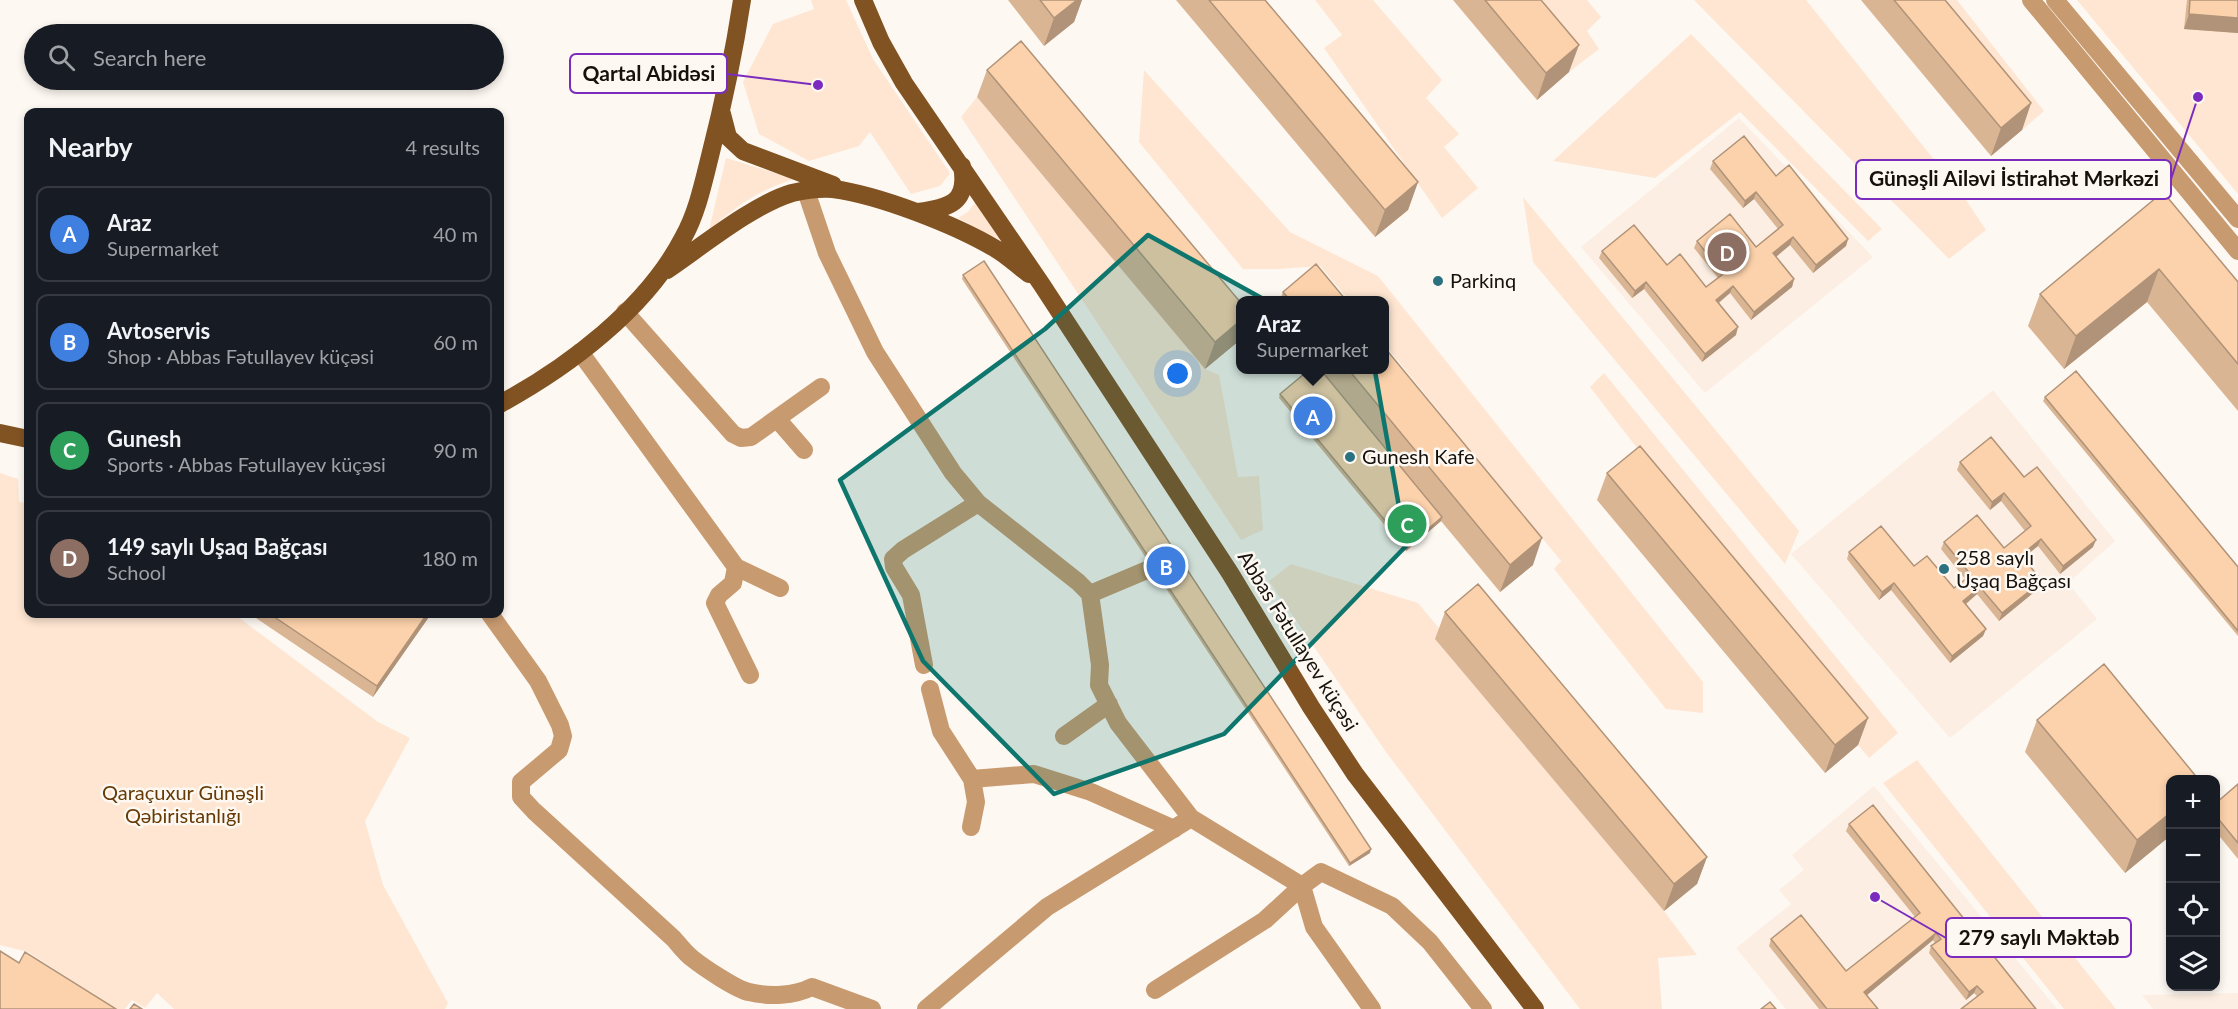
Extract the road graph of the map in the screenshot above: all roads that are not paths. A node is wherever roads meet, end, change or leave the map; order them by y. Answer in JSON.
{"nodes":[{"id":1,"x":742,"y":0,"type":"edge"},
{"id":2,"x":863,"y":0,"type":"edge"},
{"id":3,"x":2031,"y":0,"type":"edge"},
{"id":4,"x":2055,"y":0,"type":"edge"},
{"id":5,"x":721,"y":110,"type":"junction"},
{"id":6,"x":961,"y":164,"type":"junction"},
{"id":7,"x":806,"y":191,"type":"junction"},
{"id":8,"x":860,"y":195,"type":"junction"},
{"id":9,"x":913,"y":213,"type":"junction"},
{"id":10,"x":2238,"y":219,"type":"edge"},
{"id":11,"x":2238,"y":251,"type":"edge"},
{"id":12,"x":658,"y":276,"type":"junction"},
{"id":13,"x":1042,"y":285,"type":"junction"},
{"id":14,"x":625,"y":312,"type":"junction"},
{"id":15,"x":580,"y":352,"type":"junction"},
{"id":16,"x":821,"y":387,"type":"dead end"},
{"id":17,"x":504,"y":402,"type":"edge"},
{"id":18,"x":778,"y":420,"type":"junction"},
{"id":19,"x":0,"y":433,"type":"edge"},
{"id":20,"x":24,"y":438,"type":"edge"},
{"id":21,"x":804,"y":450,"type":"dead end"},
{"id":22,"x":978,"y":503,"type":"junction"},
{"id":23,"x":736,"y":567,"type":"junction"},
{"id":24,"x":1147,"y":570,"type":"dead end"},
{"id":25,"x":780,"y":588,"type":"dead end"},
{"id":26,"x":1090,"y":594,"type":"junction"},
{"id":27,"x":493,"y":618,"type":"edge"},
{"id":28,"x":924,"y":665,"type":"dead end"},
{"id":29,"x":750,"y":675,"type":"dead end"},
{"id":30,"x":930,"y":689,"type":"dead end"},
{"id":31,"x":1109,"y":704,"type":"junction"},
{"id":32,"x":1064,"y":736,"type":"dead end"},
{"id":33,"x":972,"y":779,"type":"junction"},
{"id":34,"x":1191,"y":818,"type":"junction"},
{"id":35,"x":971,"y":828,"type":"dead end"},
{"id":36,"x":1174,"y":829,"type":"junction"},
{"id":37,"x":1302,"y":886,"type":"junction"},
{"id":38,"x":1155,"y":990,"type":"dead end"},
{"id":39,"x":872,"y":1009,"type":"edge"},
{"id":40,"x":926,"y":1009,"type":"edge"},
{"id":41,"x":1372,"y":1009,"type":"edge"},
{"id":42,"x":1483,"y":1009,"type":"edge"},
{"id":43,"x":1535,"y":1009,"type":"edge"}],
"edges":[{"from":1,"to":5,"type":"main road"},
{"from":2,"to":6,"type":"main road","name":"Abbas Fətullayev küçəsi"},
{"from":3,"to":11,"type":"street"},
{"from":4,"to":10,"type":"street"},
{"from":5,"to":8,"type":"main road"},
{"from":5,"to":12,"type":"main road"},
{"from":6,"to":9,"type":"main road"},
{"from":6,"to":13,"type":"main road","name":"Abbas Fətullayev küçəsi"},
{"from":7,"to":8,"type":"main road"},
{"from":7,"to":12,"type":"main road"},
{"from":7,"to":22,"type":"street"},
{"from":8,"to":9,"type":"main road"},
{"from":9,"to":13,"type":"main road"},
{"from":12,"to":14,"type":"main road"},
{"from":13,"to":43,"type":"main road","name":"Abbas Fətullayev küçəsi"},
{"from":14,"to":15,"type":"main road"},
{"from":14,"to":18,"type":"street"},
{"from":15,"to":17,"type":"main road"},
{"from":15,"to":23,"type":"street"},
{"from":16,"to":18,"type":"street"},
{"from":18,"to":21,"type":"street"},
{"from":19,"to":20,"type":"main road"},
{"from":22,"to":26,"type":"street"},
{"from":22,"to":28,"type":"street"},
{"from":23,"to":25,"type":"street"},
{"from":23,"to":29,"type":"street"},
{"from":24,"to":26,"type":"street"},
{"from":26,"to":31,"type":"street"},
{"from":27,"to":39,"type":"street"},
{"from":30,"to":33,"type":"street"},
{"from":31,"to":32,"type":"street"},
{"from":31,"to":34,"type":"street"},
{"from":33,"to":35,"type":"street"},
{"from":33,"to":36,"type":"street"},
{"from":34,"to":36,"type":"street"},
{"from":34,"to":37,"type":"street"},
{"from":36,"to":40,"type":"street"},
{"from":37,"to":38,"type":"street"},
{"from":37,"to":41,"type":"street"},
{"from":37,"to":42,"type":"street"}]}
